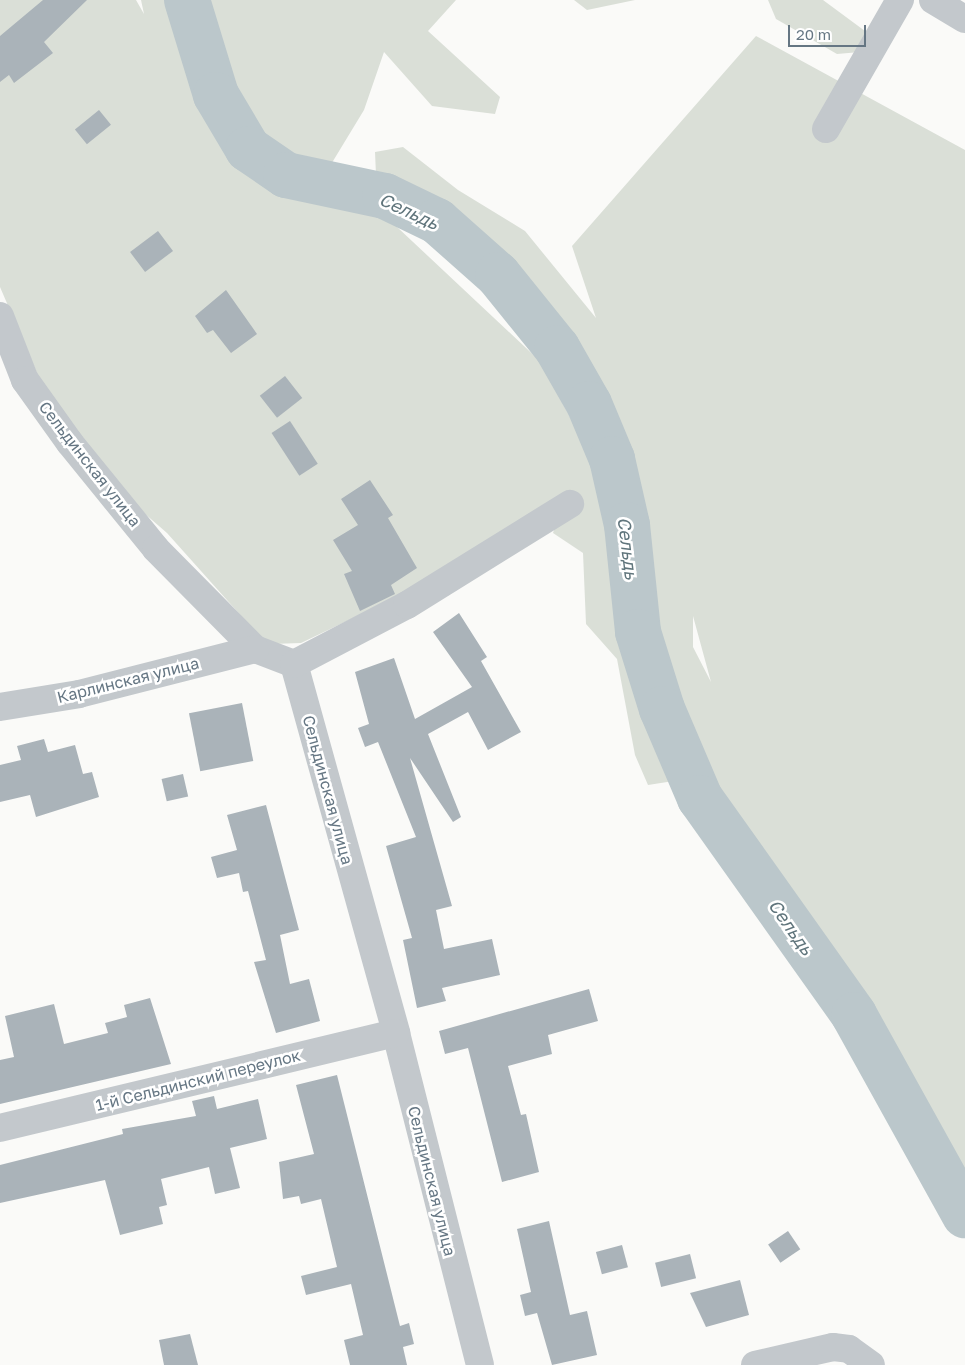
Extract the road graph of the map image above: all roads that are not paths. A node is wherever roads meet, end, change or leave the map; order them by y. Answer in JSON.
{"nodes":[{"id":1,"x":900,"y":0,"type":"edge"},
{"id":2,"x":826,"y":129,"type":"dead end"},
{"id":3,"x":0,"y":316,"type":"edge"},
{"id":4,"x":570,"y":504,"type":"dead end"},
{"id":5,"x":255,"y":649,"type":"junction"},
{"id":6,"x":294,"y":664,"type":"junction"},
{"id":7,"x":0,"y":707,"type":"edge"},
{"id":8,"x":396,"y":1033,"type":"junction"},
{"id":9,"x":0,"y":1128,"type":"edge"},
{"id":10,"x":480,"y":1365,"type":"edge"},
{"id":11,"x":755,"y":1365,"type":"edge"},
{"id":12,"x":871,"y":1365,"type":"edge"}],
"edges":[{"from":1,"to":2,"type":"street"},
{"from":3,"to":5,"type":"street","name":"Сельдинская улица"},
{"from":4,"to":6,"type":"street"},
{"from":5,"to":6,"type":"street","name":"Сельдинская улица"},
{"from":5,"to":7,"type":"street","name":"Карлинская улица"},
{"from":6,"to":8,"type":"street","name":"Сельдинская улица"},
{"from":8,"to":9,"type":"street","name":"1-й Сельдинский переулок"},
{"from":8,"to":10,"type":"street","name":"Сельдинская улица"},
{"from":11,"to":12,"type":"street"}]}
